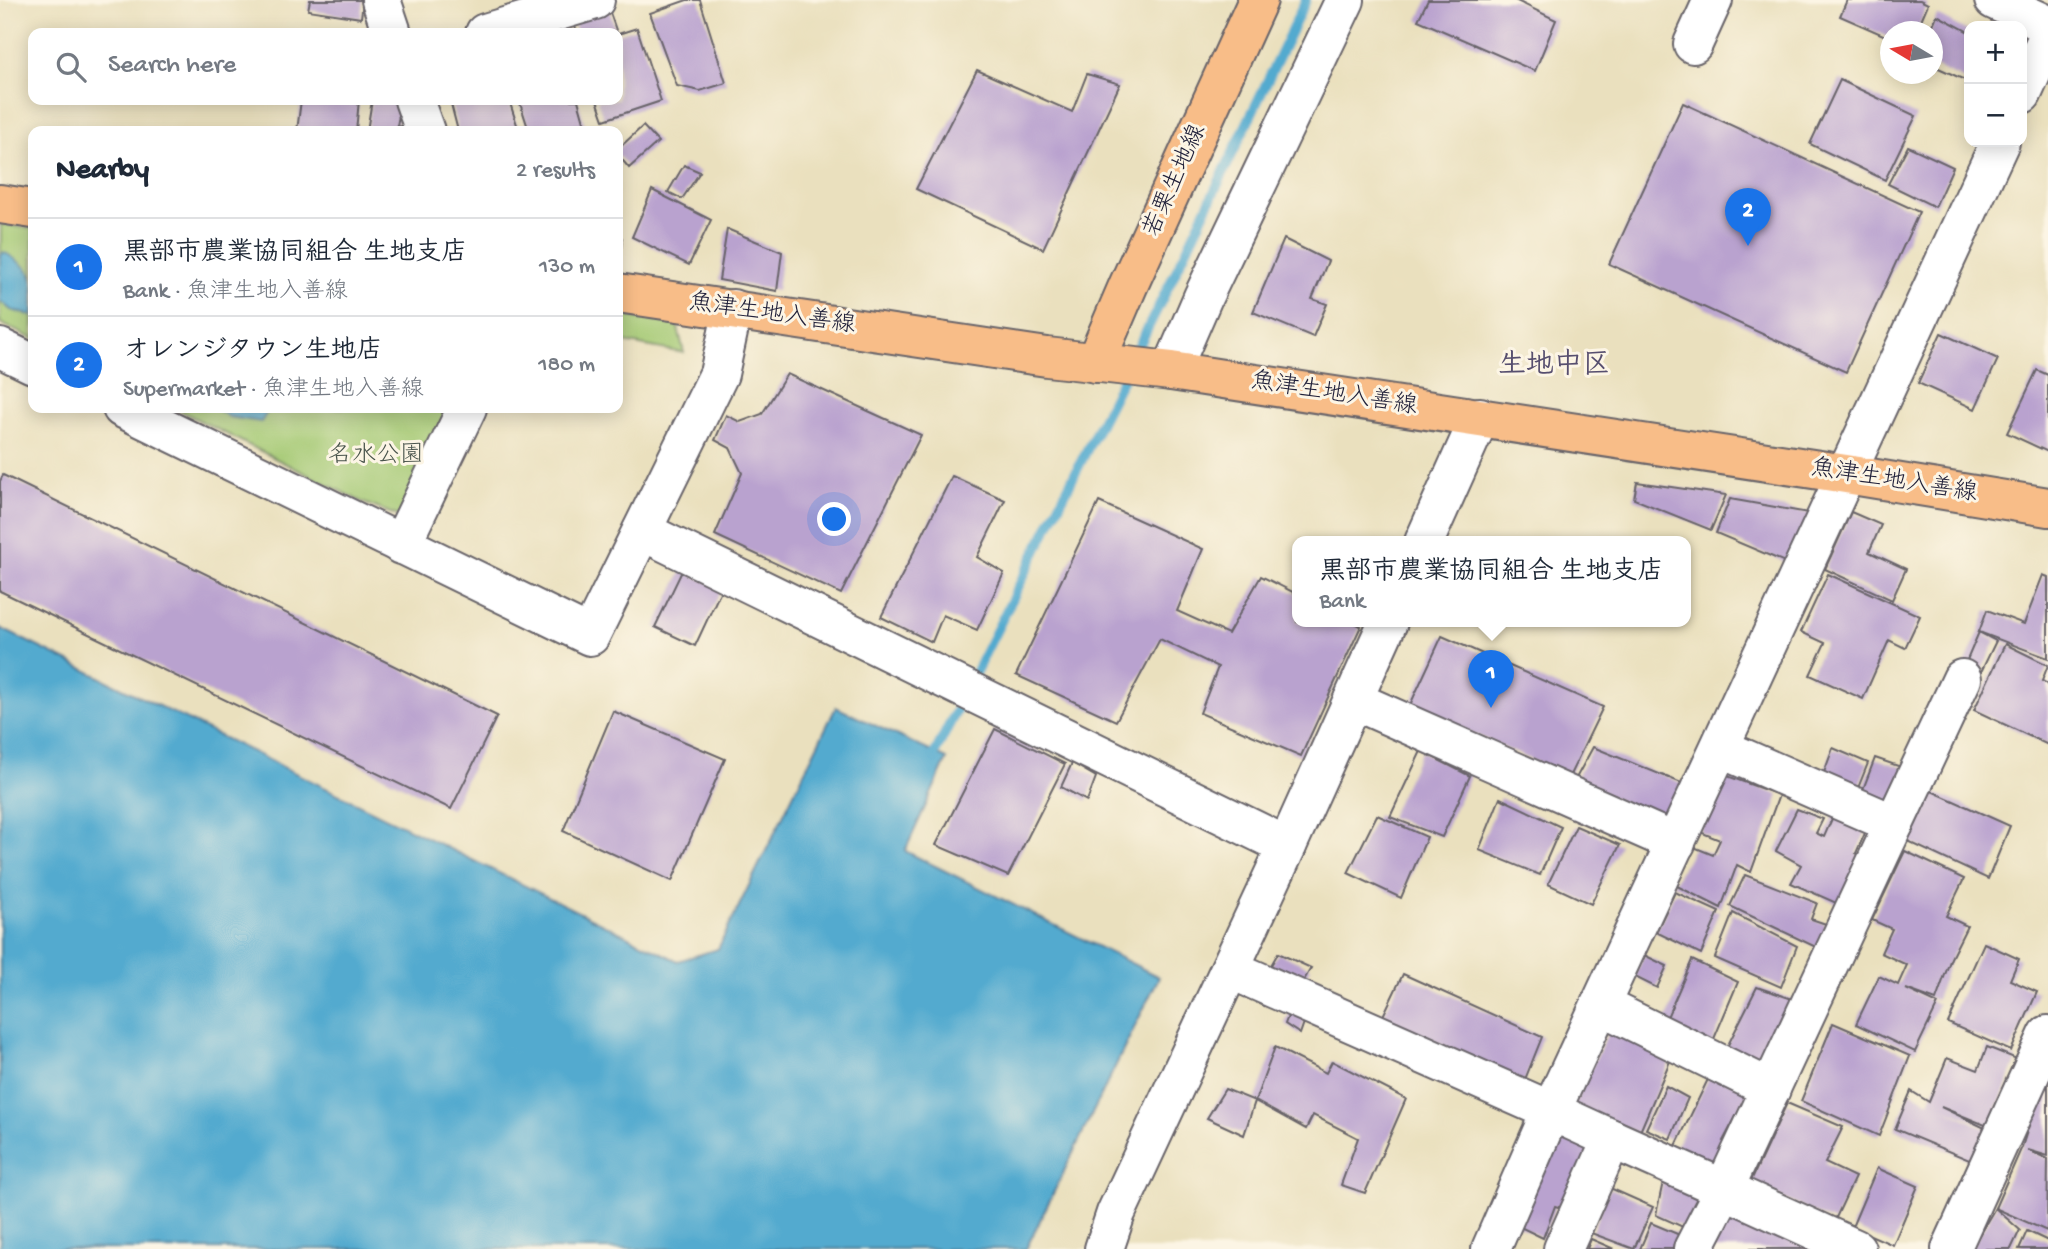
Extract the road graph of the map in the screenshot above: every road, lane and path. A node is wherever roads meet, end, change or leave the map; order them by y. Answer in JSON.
{"nodes":[{"id":1,"x":381,"y":0,"type":"edge"},
{"id":2,"x":595,"y":0,"type":"edge"},
{"id":3,"x":1258,"y":0,"type":"edge"},
{"id":4,"x":1345,"y":0,"type":"edge"},
{"id":5,"x":1713,"y":0,"type":"edge"},
{"id":6,"x":1994,"y":0,"type":"edge"},
{"id":7,"x":2048,"y":24,"type":"edge"},
{"id":8,"x":390,"y":28,"type":"edge"},
{"id":9,"x":502,"y":28,"type":"edge"},
{"id":10,"x":2048,"y":37,"type":"edge"},
{"id":11,"x":1692,"y":44,"type":"dead end"},
{"id":12,"x":2027,"y":84,"type":"edge"},
{"id":13,"x":416,"y":105,"type":"edge"},
{"id":14,"x":423,"y":126,"type":"edge"},
{"id":15,"x":1998,"y":147,"type":"edge"},
{"id":16,"x":0,"y":204,"type":"edge"},
{"id":17,"x":28,"y":208,"type":"edge"},
{"id":18,"x":623,"y":294,"type":"edge"},
{"id":19,"x":733,"y":309,"type":"junction"},
{"id":20,"x":0,"y":348,"type":"edge"},
{"id":21,"x":28,"y":362,"type":"edge"},
{"id":22,"x":1095,"y":363,"type":"junction"},
{"id":23,"x":1171,"y":371,"type":"junction"},
{"id":24,"x":132,"y":413,"type":"edge"},
{"id":25,"x":465,"y":413,"type":"edge"},
{"id":26,"x":1480,"y":417,"type":"junction"},
{"id":27,"x":1846,"y":474,"type":"junction"},
{"id":28,"x":2048,"y":507,"type":"edge"},
{"id":29,"x":642,"y":531,"type":"junction"},
{"id":30,"x":1427,"y":536,"type":"edge"},
{"id":31,"x":401,"y":545,"type":"junction"},
{"id":32,"x":1386,"y":627,"type":"edge"},
{"id":33,"x":1962,"y":679,"type":"dead end"},
{"id":34,"x":1353,"y":700,"type":"junction"},
{"id":35,"x":1720,"y":748,"type":"junction"},
{"id":36,"x":1894,"y":824,"type":"junction"},
{"id":37,"x":1675,"y":844,"type":"junction"},
{"id":38,"x":1287,"y":846,"type":"junction"},
{"id":39,"x":1230,"y":969,"type":"junction"},
{"id":40,"x":1600,"y":1005,"type":"junction"},
{"id":41,"x":2048,"y":1035,"type":"edge"},
{"id":42,"x":1771,"y":1089,"type":"junction"},
{"id":43,"x":1550,"y":1111,"type":"junction"},
{"id":44,"x":1612,"y":1139,"type":"junction"},
{"id":45,"x":1724,"y":1189,"type":"junction"},
{"id":46,"x":1104,"y":1249,"type":"edge"},
{"id":47,"x":1492,"y":1249,"type":"edge"},
{"id":48,"x":1563,"y":1249,"type":"edge"},
{"id":49,"x":1693,"y":1249,"type":"edge"},
{"id":50,"x":1856,"y":1249,"type":"edge"},
{"id":51,"x":1951,"y":1249,"type":"edge"}],
"edges":[{"from":1,"to":8,"type":"street"},
{"from":2,"to":9,"type":"street"},
{"from":3,"to":22,"type":"main road","name":"若栗生地線"},
{"from":4,"to":23,"type":"street"},
{"from":5,"to":11,"type":"street"},
{"from":6,"to":7,"type":"street"},
{"from":10,"to":12,"type":"street"},
{"from":13,"to":14,"type":"street"},
{"from":15,"to":27,"type":"street"},
{"from":16,"to":17,"type":"main road"},
{"from":18,"to":19,"type":"main road","name":"魚津生地入善線"},
{"from":19,"to":22,"type":"main road","name":"魚津生地入善線"},
{"from":19,"to":29,"type":"street"},
{"from":20,"to":21,"type":"street"},
{"from":22,"to":23,"type":"main road","name":"魚津生地入善線"},
{"from":23,"to":26,"type":"main road","name":"魚津生地入善線"},
{"from":24,"to":31,"type":"street"},
{"from":25,"to":31,"type":"street"},
{"from":26,"to":27,"type":"main road","name":"魚津生地入善線"},
{"from":26,"to":30,"type":"street"},
{"from":27,"to":28,"type":"main road","name":"魚津生地入善線"},
{"from":27,"to":35,"type":"street"},
{"from":29,"to":31,"type":"street"},
{"from":29,"to":38,"type":"street"},
{"from":32,"to":34,"type":"street"},
{"from":33,"to":36,"type":"street"},
{"from":34,"to":37,"type":"street"},
{"from":34,"to":38,"type":"street"},
{"from":35,"to":36,"type":"street"},
{"from":35,"to":37,"type":"street"},
{"from":36,"to":42,"type":"street"},
{"from":37,"to":40,"type":"street"},
{"from":38,"to":39,"type":"street"},
{"from":39,"to":43,"type":"street"},
{"from":39,"to":46,"type":"street"},
{"from":40,"to":42,"type":"street"},
{"from":40,"to":43,"type":"street"},
{"from":41,"to":51,"type":"street"},
{"from":42,"to":45,"type":"street"},
{"from":43,"to":44,"type":"street"},
{"from":43,"to":47,"type":"street"},
{"from":44,"to":45,"type":"street"},
{"from":44,"to":48,"type":"street"},
{"from":45,"to":49,"type":"street"},
{"from":45,"to":50,"type":"street"}]}
